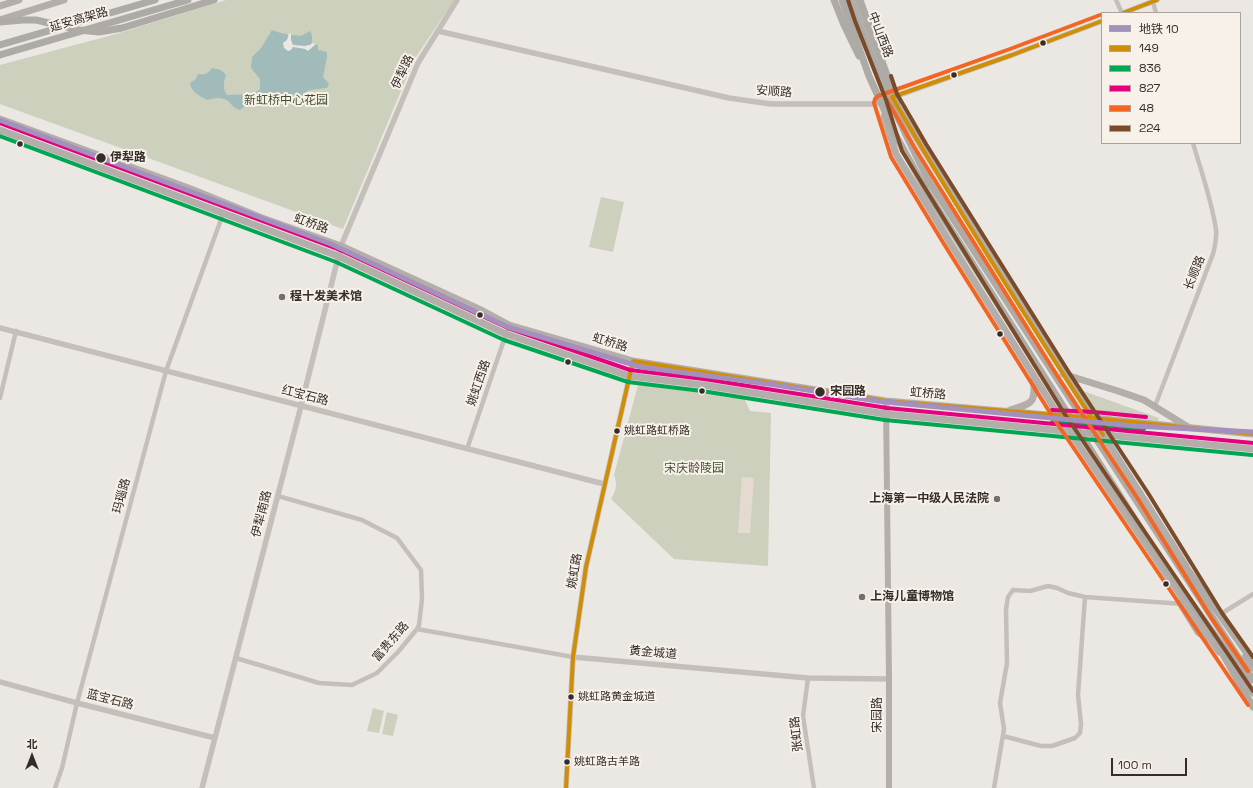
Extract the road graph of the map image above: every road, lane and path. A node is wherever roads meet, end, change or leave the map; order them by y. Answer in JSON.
{"nodes":[{"id":1,"x":18,"y":0,"type":"edge"},
{"id":2,"x":64,"y":0,"type":"edge"},
{"id":3,"x":155,"y":0,"type":"edge"},
{"id":4,"x":188,"y":0,"type":"edge"},
{"id":5,"x":214,"y":0,"type":"edge"},
{"id":6,"x":457,"y":0,"type":"edge"},
{"id":7,"x":834,"y":0,"type":"edge"},
{"id":8,"x":842,"y":0,"type":"edge"},
{"id":9,"x":847,"y":0,"type":"edge"},
{"id":10,"x":854,"y":0,"type":"edge"},
{"id":11,"x":860,"y":0,"type":"edge"},
{"id":12,"x":1116,"y":0,"type":"edge"},
{"id":13,"x":1155,"y":1,"type":"edge"},
{"id":14,"x":0,"y":6,"type":"edge"},
{"id":15,"x":1122,"y":12,"type":"edge"},
{"id":16,"x":1125,"y":12,"type":"edge"},
{"id":17,"x":1156,"y":12,"type":"edge"},
{"id":18,"x":0,"y":21,"type":"edge"},
{"id":19,"x":1101,"y":21,"type":"edge"},
{"id":20,"x":438,"y":31,"type":"junction"},
{"id":21,"x":0,"y":45,"type":"edge"},
{"id":22,"x":0,"y":55,"type":"edge"},
{"id":23,"x":869,"y":76,"type":"junction"},
{"id":24,"x":892,"y":97,"type":"junction"},
{"id":25,"x":880,"y":102,"type":"junction"},
{"id":26,"x":0,"y":119,"type":"edge"},
{"id":27,"x":0,"y":130,"type":"edge"},
{"id":28,"x":1194,"y":144,"type":"edge"},
{"id":29,"x":916,"y":158,"type":"junction"},
{"id":30,"x":223,"y":214,"type":"junction"},
{"id":31,"x":341,"y":246,"type":"junction"},
{"id":32,"x":338,"y":256,"type":"junction"},
{"id":33,"x":509,"y":325,"type":"junction"},
{"id":34,"x":0,"y":328,"type":"edge"},
{"id":35,"x":16,"y":331,"type":"junction"},
{"id":36,"x":506,"y":334,"type":"junction"},
{"id":37,"x":633,"y":361,"type":"junction"},
{"id":38,"x":166,"y":371,"type":"junction"},
{"id":39,"x":1063,"y":374,"type":"junction"},
{"id":40,"x":629,"y":376,"type":"junction"},
{"id":41,"x":1034,"y":376,"type":"junction"},
{"id":42,"x":0,"y":398,"type":"edge"},
{"id":43,"x":886,"y":401,"type":"junction"},
{"id":44,"x":302,"y":406,"type":"junction"},
{"id":45,"x":1155,"y":406,"type":"junction"},
{"id":46,"x":1006,"y":411,"type":"junction"},
{"id":47,"x":886,"y":414,"type":"junction"},
{"id":48,"x":1059,"y":416,"type":"junction"},
{"id":49,"x":1093,"y":418,"type":"junction"},
{"id":50,"x":1190,"y":428,"type":"junction"},
{"id":51,"x":1069,"y":432,"type":"junction"},
{"id":52,"x":1253,"y":434,"type":"edge"},
{"id":53,"x":1103,"y":435,"type":"junction"},
{"id":54,"x":1120,"y":436,"type":"junction"},
{"id":55,"x":468,"y":449,"type":"junction"},
{"id":56,"x":1253,"y":450,"type":"edge"},
{"id":57,"x":1114,"y":452,"type":"junction"},
{"id":58,"x":604,"y":484,"type":"junction"},
{"id":59,"x":278,"y":496,"type":"junction"},
{"id":60,"x":1165,"y":543,"type":"junction"},
{"id":61,"x":1253,"y":594,"type":"edge"},
{"id":62,"x":1085,"y":597,"type":"junction"},
{"id":63,"x":1183,"y":604,"type":"junction"},
{"id":64,"x":1217,"y":616,"type":"junction"},
{"id":65,"x":1203,"y":620,"type":"junction"},
{"id":66,"x":417,"y":629,"type":"junction"},
{"id":67,"x":573,"y":657,"type":"junction"},
{"id":68,"x":236,"y":658,"type":"junction"},
{"id":69,"x":1253,"y":662,"type":"edge"},
{"id":70,"x":1253,"y":668,"type":"edge"},
{"id":71,"x":808,"y":678,"type":"junction"},
{"id":72,"x":889,"y":679,"type":"junction"},
{"id":73,"x":1253,"y":680,"type":"edge"},
{"id":74,"x":0,"y":682,"type":"edge"},
{"id":75,"x":1253,"y":693,"type":"edge"},
{"id":76,"x":1253,"y":702,"type":"edge"},
{"id":77,"x":77,"y":703,"type":"junction"},
{"id":78,"x":1253,"y":707,"type":"edge"},
{"id":79,"x":1003,"y":736,"type":"junction"},
{"id":80,"x":215,"y":738,"type":"junction"},
{"id":81,"x":55,"y":788,"type":"edge"},
{"id":82,"x":202,"y":788,"type":"edge"},
{"id":83,"x":566,"y":788,"type":"edge"},
{"id":84,"x":814,"y":788,"type":"edge"},
{"id":85,"x":889,"y":788,"type":"edge"},
{"id":86,"x":994,"y":788,"type":"edge"}],
"edges":[{"from":1,"to":14,"type":"main road"},
{"from":2,"to":18,"type":"main road"},
{"from":3,"to":21,"type":"highway","name":"延安高架路","bridge":true},
{"from":4,"to":22,"type":"highway","name":"延安高架路","bridge":true},
{"from":5,"to":18,"type":"highway"},
{"from":6,"to":20,"type":"street","name":"伊犁路"},
{"from":7,"to":23,"type":"highway","bridge":true},
{"from":8,"to":23,"type":"highway","bridge":true},
{"from":8,"to":25,"type":"main road","name":"中山西路"},
{"from":9,"to":29,"type":"highway","bridge":true},
{"from":10,"to":24,"type":"main road","name":"中山西路"},
{"from":11,"to":29,"type":"highway","bridge":true},
{"from":12,"to":15,"type":"street"},
{"from":13,"to":16,"type":"street"},
{"from":13,"to":17,"type":"street"},
{"from":19,"to":24,"type":"street","name":"安顺路"},
{"from":20,"to":25,"type":"street","name":"安顺路"},
{"from":20,"to":31,"type":"street","name":"伊犁路"},
{"from":23,"to":65,"type":"highway","bridge":true},
{"from":24,"to":25,"type":"street","name":"安顺路"},
{"from":24,"to":39,"type":"main road","name":"中山西路"},
{"from":25,"to":41,"type":"main road","name":"中山西路"},
{"from":26,"to":31,"type":"main road","name":"虹桥路"},
{"from":27,"to":30,"type":"main road","name":"虹桥路"},
{"from":28,"to":45,"type":"street","name":"长顺路"},
{"from":29,"to":60,"type":"highway","bridge":true},
{"from":30,"to":32,"type":"main road","name":"虹桥路"},
{"from":30,"to":38,"type":"street","name":"玛瑙路"},
{"from":31,"to":32,"type":"street","name":"伊犁南路"},
{"from":31,"to":33,"type":"main road","name":"虹桥路"},
{"from":32,"to":36,"type":"main road","name":"虹桥路"},
{"from":32,"to":44,"type":"street","name":"伊犁南路"},
{"from":33,"to":36,"type":"street","name":"姚虹西路"},
{"from":33,"to":37,"type":"main road","name":"虹桥路"},
{"from":34,"to":35,"type":"street","name":"红宝石路"},
{"from":35,"to":38,"type":"street","name":"红宝石路"},
{"from":35,"to":42,"type":"street"},
{"from":36,"to":40,"type":"main road","name":"虹桥路"},
{"from":36,"to":55,"type":"street","name":"姚虹西路"},
{"from":37,"to":40,"type":"street","name":"姚虹路"},
{"from":37,"to":43,"type":"main road","name":"虹桥路"},
{"from":38,"to":44,"type":"street","name":"红宝石路"},
{"from":38,"to":77,"type":"street","name":"玛瑙路"},
{"from":39,"to":45,"type":"main road"},
{"from":39,"to":49,"type":"main road","name":"中山西路"},
{"from":40,"to":47,"type":"main road","name":"虹桥路"},
{"from":40,"to":58,"type":"street","name":"姚虹路"},
{"from":41,"to":46,"type":"main road"},
{"from":41,"to":48,"type":"main road","name":"中山西路"},
{"from":43,"to":46,"type":"main road","name":"虹桥路"},
{"from":43,"to":47,"type":"main road","name":"宋园路"},
{"from":44,"to":55,"type":"street","name":"红宝石路"},
{"from":44,"to":59,"type":"street","name":"伊犁南路"},
{"from":45,"to":50,"type":"main road"},
{"from":46,"to":48,"type":"main road","name":"虹桥路"},
{"from":47,"to":51,"type":"main road","name":"虹桥路"},
{"from":47,"to":72,"type":"main road","name":"宋园路"},
{"from":48,"to":49,"type":"main road","name":"虹桥路"},
{"from":48,"to":51,"type":"main road","name":"中山西路"},
{"from":49,"to":50,"type":"main road","name":"虹桥路"},
{"from":49,"to":53,"type":"main road","name":"中山西路"},
{"from":50,"to":52,"type":"main road","name":"虹桥路"},
{"from":51,"to":53,"type":"main road","name":"虹桥路"},
{"from":51,"to":63,"type":"main road","name":"中山西路"},
{"from":53,"to":54,"type":"main road","name":"虹桥路"},
{"from":53,"to":57,"type":"main road","name":"中山西路"},
{"from":54,"to":56,"type":"main road","name":"虹桥路"},
{"from":54,"to":57,"type":"main road"},
{"from":55,"to":58,"type":"street","name":"红宝石路"},
{"from":57,"to":64,"type":"main road","name":"中山西路"},
{"from":58,"to":67,"type":"street","name":"姚虹路"},
{"from":59,"to":66,"type":"street","name":"富贵东路"},
{"from":59,"to":68,"type":"street","name":"伊犁南路"},
{"from":60,"to":69,"type":"highway","bridge":true},
{"from":60,"to":73,"type":"highway","bridge":true},
{"from":61,"to":64,"type":"street"},
{"from":62,"to":63,"type":"street"},
{"from":62,"to":79,"type":"street"},
{"from":62,"to":79,"type":"street"},
{"from":63,"to":76,"type":"main road","name":"中山西路"},
{"from":64,"to":70,"type":"main road","name":"中山西路"},
{"from":65,"to":75,"type":"highway","bridge":true},
{"from":65,"to":78,"type":"highway","bridge":true},
{"from":66,"to":67,"type":"street","name":"黄金城道"},
{"from":66,"to":68,"type":"street","name":"富贵东路"},
{"from":67,"to":71,"type":"street","name":"黄金城道"},
{"from":67,"to":83,"type":"street","name":"姚虹路"},
{"from":68,"to":80,"type":"street","name":"伊犁南路"},
{"from":71,"to":72,"type":"street","name":"黄金城道"},
{"from":71,"to":84,"type":"street","name":"张虹路"},
{"from":72,"to":85,"type":"main road","name":"宋园路"},
{"from":74,"to":77,"type":"street","name":"蓝宝石路"},
{"from":77,"to":80,"type":"street","name":"蓝宝石路"},
{"from":77,"to":81,"type":"street","name":"玛瑙路"},
{"from":79,"to":86,"type":"street"},
{"from":80,"to":82,"type":"street","name":"伊犁南路"}]}
